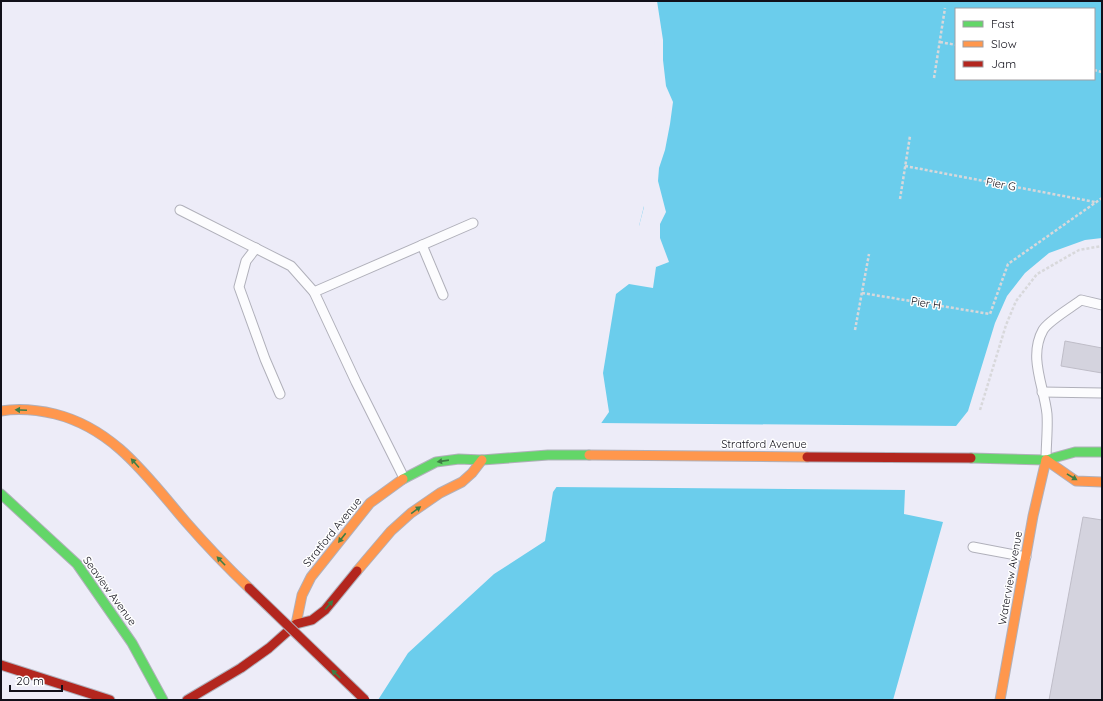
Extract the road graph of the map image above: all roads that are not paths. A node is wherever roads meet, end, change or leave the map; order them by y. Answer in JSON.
{"nodes":[{"id":1,"x":180,"y":210,"type":"dead end"},
{"id":2,"x":473,"y":223,"type":"dead end"},
{"id":3,"x":422,"y":245,"type":"junction"},
{"id":4,"x":256,"y":248,"type":"junction"},
{"id":5,"x":314,"y":292,"type":"junction"},
{"id":6,"x":443,"y":295,"type":"dead end"},
{"id":7,"x":1102,"y":305,"type":"edge"},
{"id":8,"x":1042,"y":392,"type":"junction"},
{"id":9,"x":1102,"y":393,"type":"edge"},
{"id":10,"x":280,"y":394,"type":"dead end"},
{"id":11,"x":1,"y":411,"type":"edge"},
{"id":12,"x":1102,"y":452,"type":"edge"},
{"id":13,"x":482,"y":460,"type":"junction"},
{"id":14,"x":1046,"y":460,"type":"junction"},
{"id":15,"x":404,"y":478,"type":"junction"},
{"id":16,"x":1102,"y":482,"type":"edge"},
{"id":17,"x":1,"y":494,"type":"edge"},
{"id":18,"x":973,"y":547,"type":"dead end"},
{"id":19,"x":1026,"y":557,"type":"junction"},
{"id":20,"x":296,"y":624,"type":"junction"},
{"id":21,"x":1,"y":666,"type":"edge"},
{"id":22,"x":110,"y":700,"type":"edge"},
{"id":23,"x":163,"y":700,"type":"edge"},
{"id":24,"x":187,"y":700,"type":"edge"},
{"id":25,"x":365,"y":700,"type":"edge"},
{"id":26,"x":1000,"y":700,"type":"edge"}],
"edges":[{"from":1,"to":4,"type":"lane"},
{"from":2,"to":3,"type":"lane"},
{"from":3,"to":5,"type":"lane"},
{"from":3,"to":6,"type":"lane"},
{"from":4,"to":5,"type":"lane"},
{"from":4,"to":10,"type":"lane"},
{"from":5,"to":15,"type":"lane"},
{"from":7,"to":8,"type":"lane"},
{"from":8,"to":9,"type":"lane"},
{"from":8,"to":14,"type":"lane"},
{"from":25,"to":11,"type":"main road","one_way":true,"bridge":true},
{"from":12,"to":14,"type":"main road","name":"Stratford Avenue"},
{"from":13,"to":14,"type":"main road","name":"Stratford Avenue"},
{"from":13,"to":15,"type":"main road","name":"Stratford Avenue","one_way":true},
{"from":20,"to":13,"type":"main road","one_way":true},
{"from":14,"to":16,"type":"main road","one_way":true},
{"from":14,"to":19,"type":"main road","name":"Waterview Avenue"},
{"from":15,"to":20,"type":"main road","name":"Stratford Avenue","one_way":true},
{"from":17,"to":23,"type":"main road","name":"Seaview Avenue"},
{"from":18,"to":19,"type":"lane"},
{"from":19,"to":26,"type":"main road","name":"Waterview Avenue"},
{"from":20,"to":24,"type":"main road"},
{"from":21,"to":22,"type":"main road"}]}
